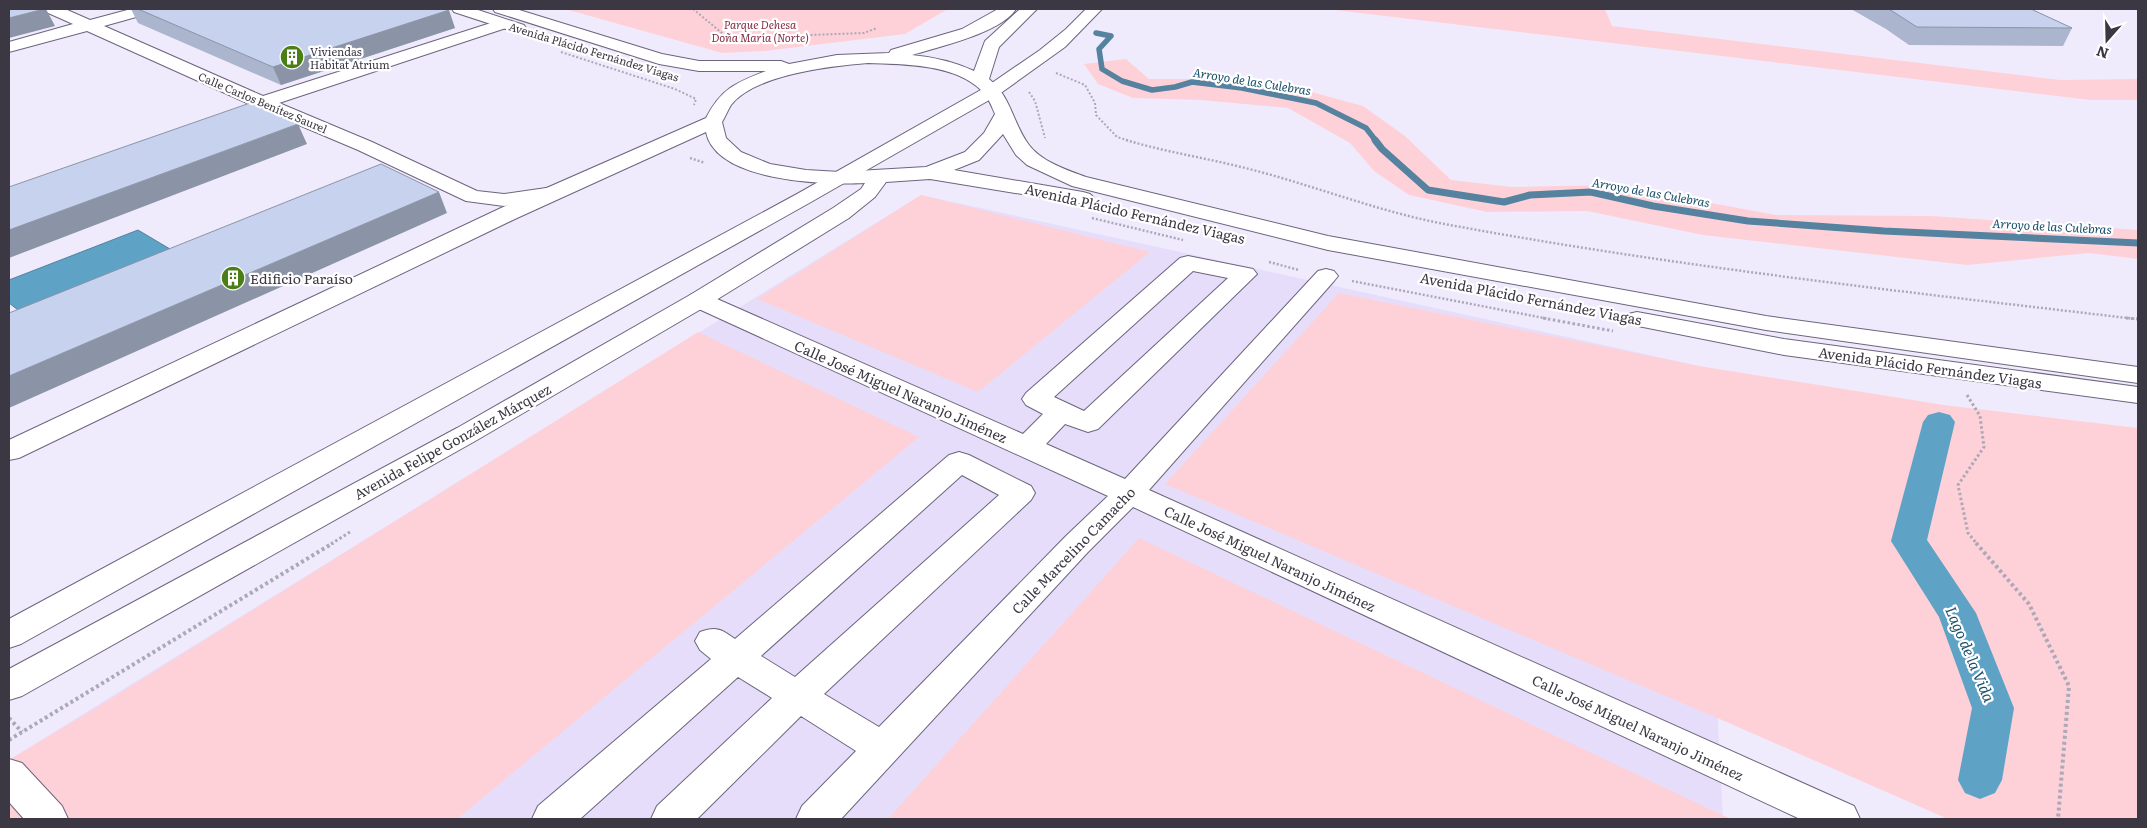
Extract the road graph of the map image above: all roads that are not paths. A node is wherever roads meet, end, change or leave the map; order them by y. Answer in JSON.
{"nodes":[{"id":1,"x":52,"y":9,"type":"edge"},
{"id":2,"x":148,"y":9,"type":"edge"},
{"id":3,"x":460,"y":9,"type":"edge"},
{"id":4,"x":1008,"y":9,"type":"edge"},
{"id":5,"x":1029,"y":9,"type":"edge"},
{"id":6,"x":1094,"y":9,"type":"edge"},
{"id":7,"x":502,"y":16,"type":"edge"},
{"id":8,"x":88,"y":25,"type":"junction"},
{"id":9,"x":9,"y":47,"type":"edge"},
{"id":10,"x":887,"y":58,"type":"junction"},
{"id":11,"x":800,"y":66,"type":"junction"},
{"id":12,"x":986,"y":86,"type":"junction"},
{"id":13,"x":725,"y":101,"type":"junction"},
{"id":14,"x":263,"y":103,"type":"junction"},
{"id":15,"x":235,"y":113,"type":"edge"},
{"id":16,"x":1004,"y":114,"type":"junction"},
{"id":17,"x":713,"y":122,"type":"junction"},
{"id":18,"x":929,"y":173,"type":"junction"},
{"id":19,"x":880,"y":176,"type":"junction"},
{"id":20,"x":840,"y":178,"type":"junction"},
{"id":21,"x":553,"y":193,"type":"junction"},
{"id":22,"x":473,"y":196,"type":"junction"},
{"id":23,"x":472,"y":231,"type":"junction"},
{"id":24,"x":1326,"y":276,"type":"road end"},
{"id":25,"x":699,"y":300,"type":"junction"},
{"id":26,"x":2138,"y":375,"type":"edge"},
{"id":27,"x":2138,"y":395,"type":"edge"},
{"id":28,"x":1061,"y":412,"type":"junction"},
{"id":29,"x":1026,"y":447,"type":"junction"},
{"id":30,"x":9,"y":451,"type":"edge"},
{"id":31,"x":1129,"y":493,"type":"junction"},
{"id":32,"x":9,"y":635,"type":"edge"},
{"id":33,"x":724,"y":649,"type":"junction"},
{"id":34,"x":9,"y":686,"type":"edge"},
{"id":35,"x":798,"y":696,"type":"junction"},
{"id":36,"x":883,"y":748,"type":"junction"},
{"id":37,"x":9,"y":775,"type":"edge"},
{"id":38,"x":48,"y":819,"type":"edge"},
{"id":39,"x":552,"y":819,"type":"edge"},
{"id":40,"x":671,"y":819,"type":"edge"},
{"id":41,"x":816,"y":819,"type":"edge"},
{"id":42,"x":1840,"y":819,"type":"edge"}],
"edges":[{"from":1,"to":8,"type":"main road","name":"Calle Carlos Benítez Saurel"},
{"from":2,"to":8,"type":"main road"},
{"from":3,"to":7,"type":"main road","name":"Avenida Plácido Fernández Viagas"},
{"from":4,"to":10,"type":"main road"},
{"from":5,"to":12,"type":"main road"},
{"from":6,"to":12,"type":"main road"},
{"from":7,"to":11,"type":"main road","name":"Avenida Plácido Fernández Viagas"},
{"from":7,"to":13,"type":"main road","name":"Avenida Plácido Fernández Viagas"},
{"from":7,"to":14,"type":"main road"},
{"from":8,"to":9,"type":"main road"},
{"from":8,"to":14,"type":"main road","name":"Calle Carlos Benítez Saurel"},
{"from":10,"to":11,"type":"main road"},
{"from":10,"to":12,"type":"main road"},
{"from":11,"to":13,"type":"main road"},
{"from":12,"to":16,"type":"main road","name":"Avenida Plácido Fernández Viagas"},
{"from":12,"to":20,"type":"main road"},
{"from":13,"to":17,"type":"main road"},
{"from":14,"to":15,"type":"main road"},
{"from":14,"to":22,"type":"main road","name":"Calle Carlos Benítez Saurel"},
{"from":16,"to":18,"type":"main road"},
{"from":16,"to":26,"type":"main road","name":"Avenida Plácido Fernández Viagas"},
{"from":17,"to":20,"type":"main road"},
{"from":17,"to":21,"type":"main road"},
{"from":18,"to":19,"type":"main road"},
{"from":18,"to":27,"type":"main road","name":"Avenida Plácido Fernández Viagas"},
{"from":19,"to":20,"type":"main road"},
{"from":19,"to":25,"type":"main road","name":"Avenida Felipe González Márquez"},
{"from":20,"to":32,"type":"main road"},
{"from":21,"to":22,"type":"main road","name":"Calle Carlos Benítez Saurel"},
{"from":21,"to":23,"type":"main road"},
{"from":22,"to":23,"type":"main road"},
{"from":23,"to":30,"type":"main road"},
{"from":24,"to":31,"type":"main road","name":"Calle Marcelino Camacho"},
{"from":25,"to":29,"type":"main road","name":"Calle José Miguel Naranjo Jiménez"},
{"from":25,"to":34,"type":"main road","name":"Avenida Felipe González Márquez"},
{"from":28,"to":28,"type":"main road"},
{"from":28,"to":29,"type":"main road"},
{"from":29,"to":31,"type":"main road","name":"Calle José Miguel Naranjo Jiménez"},
{"from":31,"to":36,"type":"main road","name":"Calle Marcelino Camacho"},
{"from":31,"to":42,"type":"main road","name":"Calle José Miguel Naranjo Jiménez"},
{"from":33,"to":35,"type":"main road"},
{"from":33,"to":35,"type":"main road"},
{"from":33,"to":39,"type":"main road"},
{"from":35,"to":36,"type":"main road"},
{"from":35,"to":40,"type":"main road"},
{"from":36,"to":41,"type":"main road","name":"Calle Marcelino Camacho"},
{"from":37,"to":38,"type":"main road"}]}
